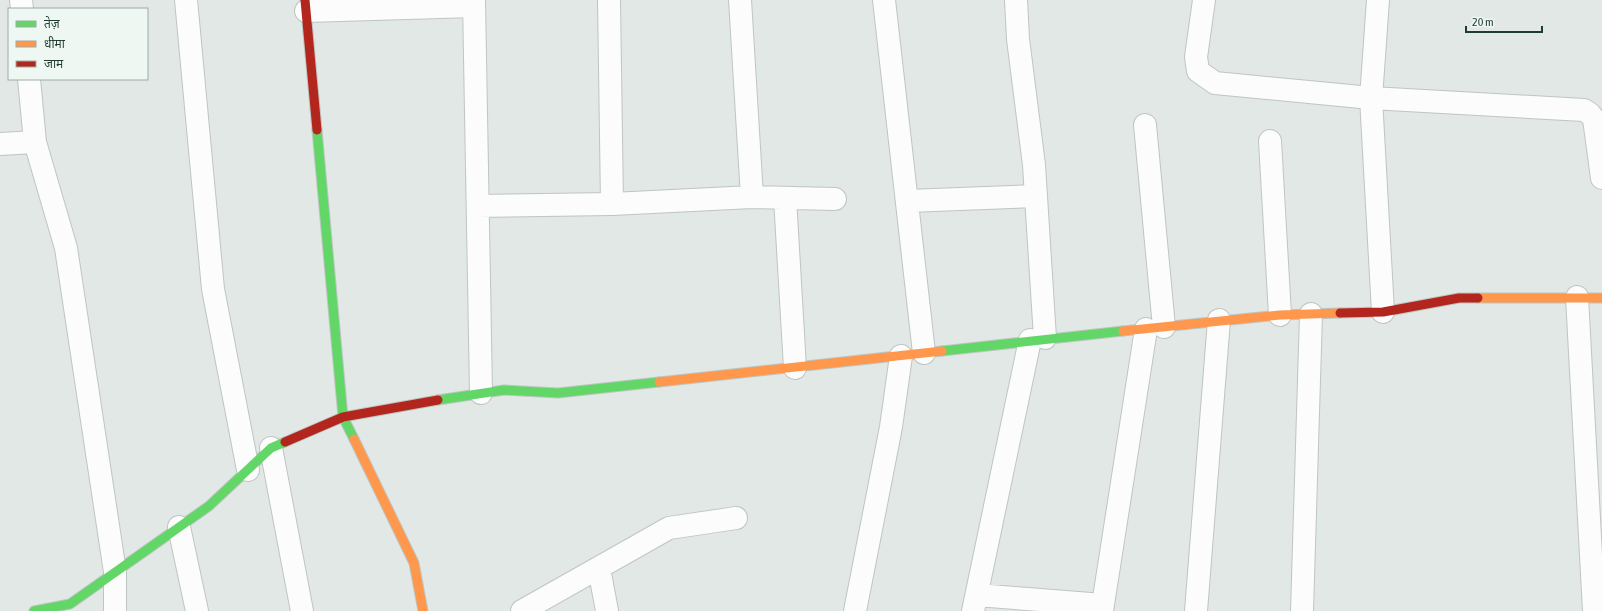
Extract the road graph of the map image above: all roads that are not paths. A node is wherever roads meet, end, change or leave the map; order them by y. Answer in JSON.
{"nodes":[{"id":1,"x":186,"y":0,"type":"edge"},
{"id":2,"x":609,"y":0,"type":"edge"},
{"id":3,"x":740,"y":0,"type":"edge"},
{"id":4,"x":884,"y":0,"type":"edge"},
{"id":5,"x":1016,"y":0,"type":"edge"},
{"id":6,"x":1204,"y":0,"type":"edge"},
{"id":7,"x":1378,"y":0,"type":"edge"},
{"id":8,"x":474,"y":3,"type":"edge"},
{"id":9,"x":306,"y":6,"type":"edge"},
{"id":10,"x":29,"y":80,"type":"edge"},
{"id":11,"x":1371,"y":98,"type":"junction"},
{"id":12,"x":1145,"y":125,"type":"dead end"},
{"id":13,"x":1270,"y":141,"type":"dead end"},
{"id":14,"x":35,"y":142,"type":"junction"},
{"id":15,"x":0,"y":144,"type":"edge"},
{"id":16,"x":1602,"y":178,"type":"edge"},
{"id":17,"x":1036,"y":196,"type":"junction"},
{"id":18,"x":752,"y":197,"type":"junction"},
{"id":19,"x":785,"y":198,"type":"junction"},
{"id":20,"x":834,"y":199,"type":"dead end"},
{"id":21,"x":908,"y":202,"type":"junction"},
{"id":22,"x":612,"y":204,"type":"junction"},
{"id":23,"x":478,"y":206,"type":"junction"},
{"id":24,"x":1577,"y":297,"type":"junction"},
{"id":25,"x":1602,"y":298,"type":"edge"},
{"id":26,"x":1383,"y":312,"type":"junction"},
{"id":27,"x":1312,"y":314,"type":"junction"},
{"id":28,"x":1280,"y":315,"type":"junction"},
{"id":29,"x":1219,"y":320,"type":"junction"},
{"id":30,"x":1155,"y":328,"type":"junction"},
{"id":31,"x":1037,"y":339,"type":"junction"},
{"id":32,"x":924,"y":353,"type":"junction"},
{"id":33,"x":901,"y":356,"type":"junction"},
{"id":34,"x":795,"y":368,"type":"junction"},
{"id":35,"x":481,"y":393,"type":"junction"},
{"id":36,"x":343,"y":417,"type":"junction"},
{"id":37,"x":271,"y":448,"type":"junction"},
{"id":38,"x":248,"y":470,"type":"junction"},
{"id":39,"x":736,"y":518,"type":"dead end"},
{"id":40,"x":179,"y":527,"type":"junction"},
{"id":41,"x":599,"y":568,"type":"junction"},
{"id":42,"x":115,"y":572,"type":"junction"},
{"id":43,"x":975,"y":603,"type":"edge"},
{"id":44,"x":1102,"y":608,"type":"edge"},
{"id":45,"x":34,"y":611,"type":"edge"},
{"id":46,"x":115,"y":611,"type":"edge"},
{"id":47,"x":197,"y":611,"type":"edge"},
{"id":48,"x":302,"y":611,"type":"edge"},
{"id":49,"x":423,"y":611,"type":"edge"},
{"id":50,"x":522,"y":611,"type":"edge"},
{"id":51,"x":607,"y":611,"type":"edge"},
{"id":52,"x":855,"y":611,"type":"edge"},
{"id":53,"x":1196,"y":611,"type":"edge"},
{"id":54,"x":1302,"y":611,"type":"edge"},
{"id":55,"x":1594,"y":611,"type":"edge"}],
"edges":[{"from":1,"to":38,"type":"street"},
{"from":2,"to":22,"type":"street"},
{"from":3,"to":18,"type":"street"},
{"from":4,"to":21,"type":"street"},
{"from":5,"to":17,"type":"street"},
{"from":6,"to":11,"type":"street"},
{"from":7,"to":11,"type":"street"},
{"from":8,"to":9,"type":"street"},
{"from":8,"to":23,"type":"street"},
{"from":9,"to":36,"type":"street"},
{"from":10,"to":14,"type":"street"},
{"from":11,"to":16,"type":"street"},
{"from":11,"to":26,"type":"street"},
{"from":12,"to":30,"type":"street"},
{"from":13,"to":28,"type":"street"},
{"from":14,"to":15,"type":"street"},
{"from":14,"to":42,"type":"street"},
{"from":17,"to":21,"type":"street"},
{"from":17,"to":31,"type":"street"},
{"from":18,"to":19,"type":"street"},
{"from":18,"to":22,"type":"street"},
{"from":19,"to":20,"type":"street"},
{"from":19,"to":34,"type":"street"},
{"from":21,"to":32,"type":"street"},
{"from":22,"to":23,"type":"street"},
{"from":23,"to":35,"type":"street"},
{"from":24,"to":25,"type":"street"},
{"from":24,"to":26,"type":"street"},
{"from":24,"to":55,"type":"street"},
{"from":26,"to":27,"type":"street"},
{"from":27,"to":28,"type":"street"},
{"from":27,"to":54,"type":"street"},
{"from":28,"to":29,"type":"street"},
{"from":29,"to":30,"type":"street"},
{"from":29,"to":53,"type":"street"},
{"from":30,"to":31,"type":"street"},
{"from":30,"to":44,"type":"street"},
{"from":31,"to":32,"type":"street"},
{"from":31,"to":43,"type":"street"},
{"from":32,"to":33,"type":"street"},
{"from":33,"to":34,"type":"street"},
{"from":33,"to":52,"type":"street"},
{"from":34,"to":35,"type":"street"},
{"from":35,"to":36,"type":"street"},
{"from":36,"to":37,"type":"street"},
{"from":36,"to":49,"type":"street"},
{"from":37,"to":38,"type":"street"},
{"from":37,"to":48,"type":"street"},
{"from":38,"to":40,"type":"street"},
{"from":39,"to":41,"type":"street"},
{"from":40,"to":42,"type":"street"},
{"from":40,"to":47,"type":"street"},
{"from":41,"to":50,"type":"street"},
{"from":41,"to":51,"type":"street"},
{"from":42,"to":45,"type":"street"},
{"from":42,"to":46,"type":"street"},
{"from":43,"to":44,"type":"street"}]}
